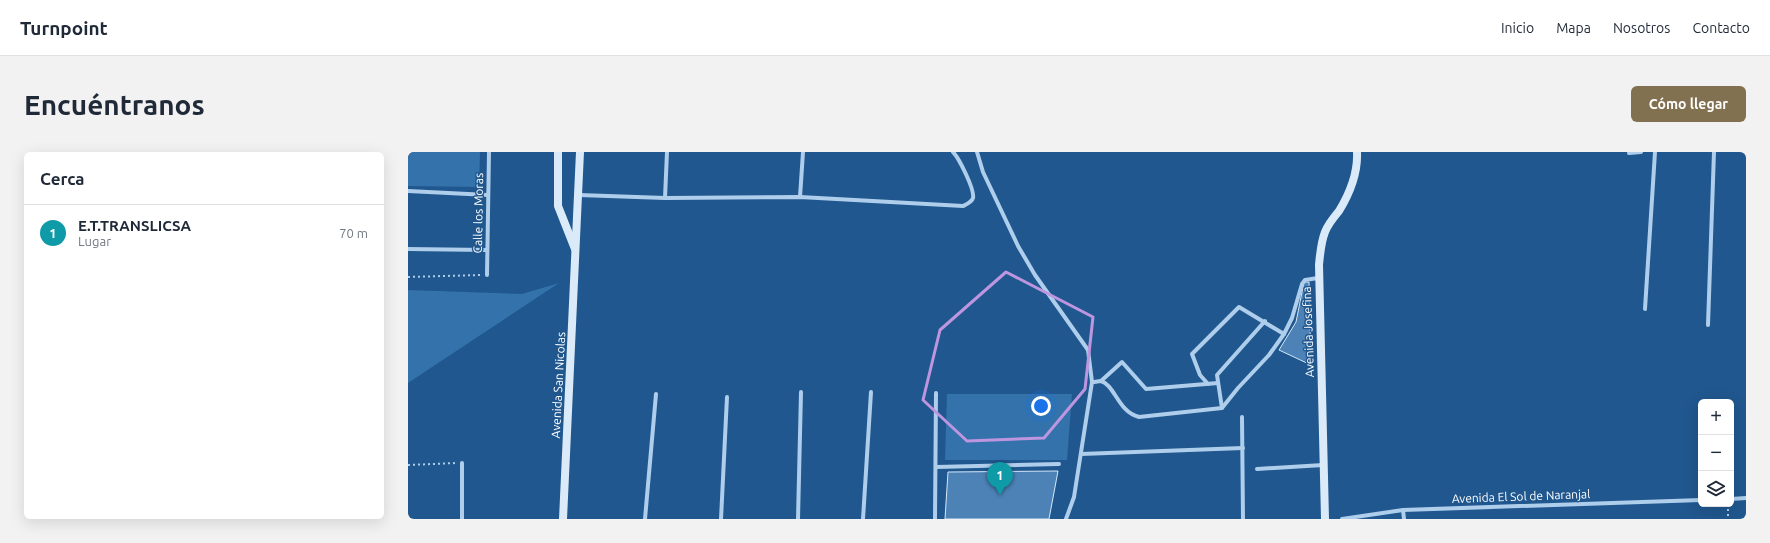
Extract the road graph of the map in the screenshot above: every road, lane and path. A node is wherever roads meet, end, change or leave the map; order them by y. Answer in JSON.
{"nodes":[{"id":1,"x":489,"y":152,"type":"edge"},
{"id":2,"x":558,"y":152,"type":"edge"},
{"id":3,"x":580,"y":152,"type":"edge"},
{"id":4,"x":667,"y":152,"type":"edge"},
{"id":5,"x":803,"y":152,"type":"edge"},
{"id":6,"x":953,"y":152,"type":"edge"},
{"id":7,"x":977,"y":152,"type":"edge"},
{"id":8,"x":1356,"y":152,"type":"edge"},
{"id":9,"x":1640,"y":152,"type":"edge"},
{"id":10,"x":1655,"y":152,"type":"edge"},
{"id":11,"x":1714,"y":152,"type":"edge"},
{"id":12,"x":1629,"y":153,"type":"edge"},
{"id":13,"x":408,"y":191,"type":"edge"},
{"id":14,"x":488,"y":194,"type":"junction"},
{"id":15,"x":579,"y":195,"type":"junction"},
{"id":16,"x":800,"y":197,"type":"junction"},
{"id":17,"x":665,"y":198,"type":"junction"},
{"id":18,"x":408,"y":249,"type":"edge"},
{"id":19,"x":487,"y":250,"type":"junction"},
{"id":20,"x":576,"y":252,"type":"junction"},
{"id":21,"x":487,"y":275,"type":"joint"},
{"id":22,"x":408,"y":277,"type":"edge"},
{"id":23,"x":1318,"y":278,"type":"junction"},
{"id":24,"x":1645,"y":309,"type":"dead end"},
{"id":25,"x":1265,"y":321,"type":"junction"},
{"id":26,"x":1708,"y":325,"type":"dead end"},
{"id":27,"x":1284,"y":334,"type":"junction"},
{"id":28,"x":1102,"y":381,"type":"junction"},
{"id":29,"x":1092,"y":382,"type":"junction"},
{"id":30,"x":1218,"y":383,"type":"junction"},
{"id":31,"x":1208,"y":384,"type":"junction"},
{"id":32,"x":801,"y":392,"type":"dead end"},
{"id":33,"x":871,"y":392,"type":"dead end"},
{"id":34,"x":936,"y":393,"type":"dead end"},
{"id":35,"x":656,"y":394,"type":"dead end"},
{"id":36,"x":727,"y":397,"type":"dead end"},
{"id":37,"x":1222,"y":408,"type":"junction"},
{"id":38,"x":1242,"y":417,"type":"dead end"},
{"id":39,"x":1243,"y":448,"type":"junction"},
{"id":40,"x":1081,"y":454,"type":"junction"},
{"id":41,"x":462,"y":463,"type":"joint"},
{"id":42,"x":1059,"y":464,"type":"dead end"},
{"id":43,"x":408,"y":465,"type":"edge"},
{"id":44,"x":1323,"y":465,"type":"junction"},
{"id":45,"x":936,"y":467,"type":"junction"},
{"id":46,"x":1257,"y":469,"type":"dead end"},
{"id":47,"x":1746,"y":498,"type":"edge"},
{"id":48,"x":1734,"y":499,"type":"edge"},
{"id":49,"x":1698,"y":500,"type":"edge"},
{"id":50,"x":1728,"y":507,"type":"edge"},
{"id":51,"x":1403,"y":510,"type":"junction"},
{"id":52,"x":462,"y":519,"type":"edge"},
{"id":53,"x":563,"y":519,"type":"edge"},
{"id":54,"x":645,"y":519,"type":"edge"},
{"id":55,"x":721,"y":519,"type":"edge"},
{"id":56,"x":798,"y":519,"type":"edge"},
{"id":57,"x":862,"y":519,"type":"edge"},
{"id":58,"x":935,"y":519,"type":"edge"},
{"id":59,"x":1066,"y":519,"type":"edge"},
{"id":60,"x":1243,"y":519,"type":"edge"},
{"id":61,"x":1325,"y":519,"type":"edge"},
{"id":62,"x":1342,"y":519,"type":"edge"},
{"id":63,"x":1404,"y":519,"type":"edge"},
{"id":64,"x":1728,"y":519,"type":"edge"}],
"edges":[{"from":1,"to":14,"type":"street","name":"Calle los Moras"},
{"from":2,"to":20,"type":"street","name":"Avenida San Nicolas"},
{"from":3,"to":15,"type":"street","name":"Avenida San Nicolas"},
{"from":4,"to":17,"type":"street"},
{"from":5,"to":16,"type":"street"},
{"from":6,"to":16,"type":"street"},
{"from":7,"to":29,"type":"street"},
{"from":8,"to":23,"type":"street","name":"Avenida Josefina"},
{"from":9,"to":12,"type":"street"},
{"from":10,"to":24,"type":"street"},
{"from":11,"to":26,"type":"street"},
{"from":13,"to":14,"type":"street"},
{"from":14,"to":19,"type":"street","name":"Calle los Moras"},
{"from":15,"to":17,"type":"street"},
{"from":15,"to":20,"type":"street","name":"Avenida San Nicolas"},
{"from":16,"to":17,"type":"street"},
{"from":18,"to":19,"type":"street"},
{"from":19,"to":21,"type":"street","name":"Calle los Moras"},
{"from":20,"to":53,"type":"street","name":"Avenida San Nicolas"},
{"from":21,"to":22,"type":"path"},
{"from":23,"to":27,"type":"street"},
{"from":23,"to":44,"type":"street","name":"Avenida Josefina"},
{"from":25,"to":27,"type":"street"},
{"from":25,"to":30,"type":"street"},
{"from":25,"to":31,"type":"street"},
{"from":27,"to":37,"type":"street"},
{"from":28,"to":29,"type":"street"},
{"from":28,"to":31,"type":"street"},
{"from":28,"to":37,"type":"street"},
{"from":29,"to":40,"type":"street"},
{"from":30,"to":31,"type":"street"},
{"from":30,"to":37,"type":"street"},
{"from":32,"to":56,"type":"street"},
{"from":33,"to":57,"type":"street"},
{"from":34,"to":45,"type":"street"},
{"from":35,"to":54,"type":"street"},
{"from":36,"to":55,"type":"street"},
{"from":38,"to":39,"type":"street"},
{"from":39,"to":40,"type":"street"},
{"from":39,"to":60,"type":"street"},
{"from":40,"to":59,"type":"street"},
{"from":41,"to":43,"type":"path"},
{"from":41,"to":52,"type":"street"},
{"from":42,"to":45,"type":"street"},
{"from":44,"to":46,"type":"street"},
{"from":44,"to":61,"type":"street","name":"Avenida Josefina"},
{"from":45,"to":58,"type":"street"},
{"from":47,"to":48,"type":"street"},
{"from":49,"to":51,"type":"street","name":"Avenida El Sol de Naranjal"},
{"from":50,"to":64,"type":"path"},
{"from":51,"to":62,"type":"street","name":"Avenida El Sol de Naranjal"},
{"from":51,"to":63,"type":"street"}]}
